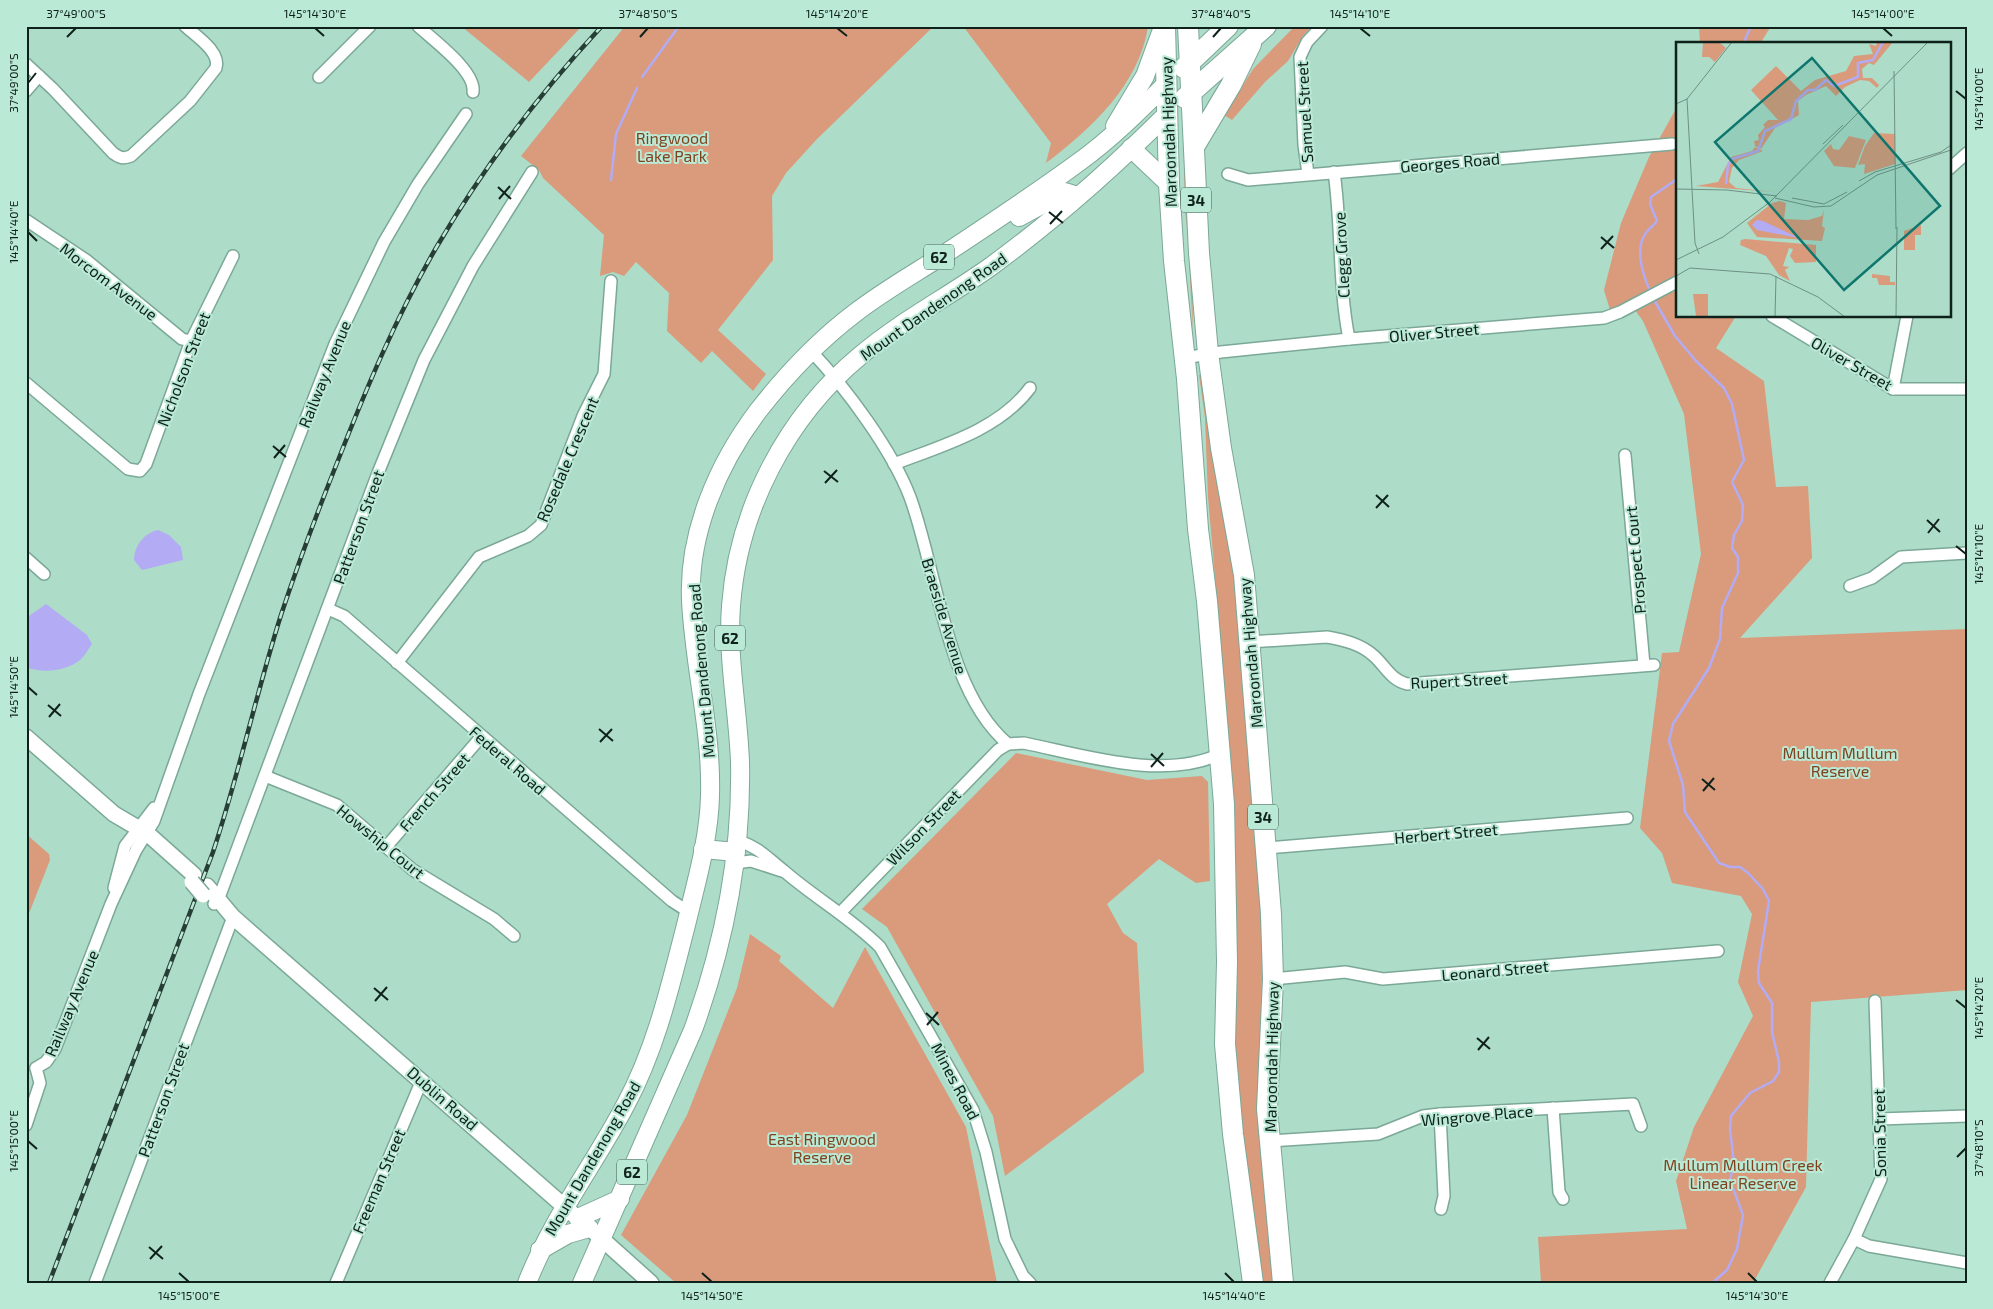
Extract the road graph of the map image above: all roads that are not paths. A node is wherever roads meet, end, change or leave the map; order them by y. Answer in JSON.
{"nodes":[{"id":1,"x":185,"y":26,"type":"edge"},
{"id":2,"x":370,"y":26,"type":"edge"},
{"id":3,"x":418,"y":26,"type":"edge"},
{"id":4,"x":1164,"y":26,"type":"edge"},
{"id":5,"x":1188,"y":26,"type":"edge"},
{"id":6,"x":1228,"y":26,"type":"edge"},
{"id":7,"x":1322,"y":26,"type":"edge"},
{"id":8,"x":1260,"y":31,"type":"edge"},
{"id":9,"x":1191,"y":62,"type":"junction"},
{"id":10,"x":26,"y":64,"type":"edge"},
{"id":11,"x":39,"y":76,"type":"junction"},
{"id":12,"x":319,"y":77,"type":"dead end"},
{"id":13,"x":1166,"y":84,"type":"junction"},
{"id":14,"x":26,"y":91,"type":"edge"},
{"id":15,"x":473,"y":92,"type":"dead end"},
{"id":16,"x":1191,"y":93,"type":"junction"},
{"id":17,"x":1168,"y":113,"type":"junction"},
{"id":18,"x":466,"y":114,"type":"dead end"},
{"id":19,"x":1107,"y":140,"type":"junction"},
{"id":20,"x":1672,"y":144,"type":"dead end"},
{"id":21,"x":1194,"y":147,"type":"junction"},
{"id":22,"x":1131,"y":148,"type":"junction"},
{"id":23,"x":1967,"y":153,"type":"edge"},
{"id":24,"x":1950,"y":168,"type":"edge"},
{"id":25,"x":532,"y":172,"type":"dead end"},
{"id":26,"x":1334,"y":172,"type":"junction"},
{"id":27,"x":1228,"y":174,"type":"dead end"},
{"id":28,"x":1308,"y":174,"type":"junction"},
{"id":29,"x":1169,"y":184,"type":"junction"},
{"id":30,"x":1078,"y":196,"type":"junction"},
{"id":31,"x":1011,"y":215,"type":"junction"},
{"id":32,"x":26,"y":220,"type":"edge"},
{"id":33,"x":1022,"y":243,"type":"junction"},
{"id":34,"x":233,"y":256,"type":"dead end"},
{"id":35,"x":611,"y":282,"type":"dead end"},
{"id":36,"x":1676,"y":283,"type":"edge"},
{"id":37,"x":1775,"y":318,"type":"edge"},
{"id":38,"x":1907,"y":318,"type":"edge"},
{"id":39,"x":1349,"y":339,"type":"junction"},
{"id":40,"x":191,"y":341,"type":"junction"},
{"id":41,"x":811,"y":351,"type":"junction"},
{"id":42,"x":1208,"y":353,"type":"junction"},
{"id":43,"x":1184,"y":358,"type":"junction"},
{"id":44,"x":836,"y":377,"type":"junction"},
{"id":45,"x":26,"y":383,"type":"edge"},
{"id":46,"x":1030,"y":388,"type":"dead end"},
{"id":47,"x":1893,"y":389,"type":"junction"},
{"id":48,"x":1967,"y":389,"type":"edge"},
{"id":49,"x":1625,"y":455,"type":"dead end"},
{"id":50,"x":894,"y":464,"type":"junction"},
{"id":51,"x":1967,"y":553,"type":"edge"},
{"id":52,"x":26,"y":558,"type":"edge"},
{"id":53,"x":44,"y":574,"type":"dead end"},
{"id":54,"x":1850,"y":586,"type":"dead end"},
{"id":55,"x":328,"y":609,"type":"junction"},
{"id":56,"x":1249,"y":642,"type":"junction"},
{"id":57,"x":397,"y":663,"type":"junction"},
{"id":58,"x":1649,"y":665,"type":"joint"},
{"id":59,"x":26,"y":737,"type":"edge"},
{"id":60,"x":482,"y":737,"type":"junction"},
{"id":61,"x":1008,"y":744,"type":"junction"},
{"id":62,"x":1220,"y":754,"type":"junction"},
{"id":63,"x":265,"y":776,"type":"junction"},
{"id":64,"x":1627,"y":818,"type":"dead end"},
{"id":65,"x":140,"y":834,"type":"junction"},
{"id":66,"x":386,"y":847,"type":"junction"},
{"id":67,"x":1266,"y":848,"type":"junction"},
{"id":68,"x":703,"y":849,"type":"junction"},
{"id":69,"x":736,"y":852,"type":"junction"},
{"id":70,"x":784,"y":871,"type":"junction"},
{"id":71,"x":211,"y":896,"type":"junction"},
{"id":72,"x":689,"y":912,"type":"junction"},
{"id":73,"x":840,"y":913,"type":"junction"},
{"id":74,"x":232,"y":917,"type":"junction"},
{"id":75,"x":514,"y":936,"type":"dead end"},
{"id":76,"x":1718,"y":950,"type":"dead end"},
{"id":77,"x":1274,"y":979,"type":"junction"},
{"id":78,"x":1875,"y":1001,"type":"dead end"},
{"id":79,"x":31,"y":1066,"type":"edge"},
{"id":80,"x":422,"y":1080,"type":"junction"},
{"id":81,"x":1553,"y":1108,"type":"junction"},
{"id":82,"x":1440,"y":1114,"type":"junction"},
{"id":83,"x":1967,"y":1116,"type":"edge"},
{"id":84,"x":1880,"y":1120,"type":"junction"},
{"id":85,"x":26,"y":1125,"type":"edge"},
{"id":86,"x":1642,"y":1126,"type":"dead end"},
{"id":87,"x":1269,"y":1141,"type":"junction"},
{"id":88,"x":620,"y":1199,"type":"junction"},
{"id":89,"x":1563,"y":1199,"type":"dead end"},
{"id":90,"x":564,"y":1206,"type":"junction"},
{"id":91,"x":1441,"y":1209,"type":"dead end"},
{"id":92,"x":583,"y":1223,"type":"junction"},
{"id":93,"x":602,"y":1239,"type":"junction"},
{"id":94,"x":1854,"y":1239,"type":"junction"},
{"id":95,"x":540,"y":1250,"type":"junction"},
{"id":96,"x":1967,"y":1264,"type":"edge"},
{"id":97,"x":95,"y":1283,"type":"edge"},
{"id":98,"x":336,"y":1283,"type":"edge"},
{"id":99,"x":527,"y":1283,"type":"edge"},
{"id":100,"x":582,"y":1283,"type":"edge"},
{"id":101,"x":652,"y":1283,"type":"edge"},
{"id":102,"x":1030,"y":1283,"type":"edge"},
{"id":103,"x":1254,"y":1283,"type":"edge"},
{"id":104,"x":1282,"y":1283,"type":"edge"},
{"id":105,"x":1830,"y":1283,"type":"edge"}],
"edges":[{"from":1,"to":11,"type":"street"},
{"from":2,"to":12,"type":"street"},
{"from":3,"to":15,"type":"street"},
{"from":4,"to":13,"type":"highway","name":"Maroondah Highway","number":"34"},
{"from":4,"to":19,"type":"main road"},
{"from":5,"to":9,"type":"highway","name":"Maroondah Highway","number":"34"},
{"from":6,"to":9,"type":"highway","number":"62"},
{"from":7,"to":28,"type":"street","name":"Samuel Street"},
{"from":8,"to":16,"type":"highway","number":"62"},
{"from":8,"to":21,"type":"highway"},
{"from":9,"to":13,"type":"highway","number":"62"},
{"from":9,"to":16,"type":"highway","name":"Maroondah Highway","number":"34"},
{"from":10,"to":11,"type":"street"},
{"from":11,"to":14,"type":"street"},
{"from":13,"to":17,"type":"highway","name":"Maroondah Highway","number":"34"},
{"from":13,"to":19,"type":"main road","name":"Mount Dandenong Road","number":"62"},
{"from":16,"to":17,"type":"highway","number":"62"},
{"from":16,"to":21,"type":"highway","name":"Maroondah Highway","number":"34"},
{"from":17,"to":22,"type":"main road","name":"Mount Dandenong Road","number":"62"},
{"from":17,"to":29,"type":"highway","name":"Maroondah Highway","number":"34"},
{"from":18,"to":65,"type":"street","name":"Railway Avenue"},
{"from":19,"to":31,"type":"main road","name":"Mount Dandenong Road","number":"62"},
{"from":20,"to":26,"type":"street","name":"Georges Road"},
{"from":21,"to":42,"type":"highway","name":"Maroondah Highway","number":"34"},
{"from":22,"to":29,"type":"main road"},
{"from":22,"to":30,"type":"main road","name":"Mount Dandenong Road","number":"62"},
{"from":23,"to":24,"type":"street"},
{"from":25,"to":55,"type":"street","name":"Patterson Street"},
{"from":26,"to":28,"type":"street","name":"Georges Road"},
{"from":26,"to":39,"type":"street","name":"Clegg Grove"},
{"from":27,"to":28,"type":"street","name":"Georges Road"},
{"from":29,"to":43,"type":"highway","name":"Maroondah Highway","number":"34"},
{"from":30,"to":31,"type":"main road"},
{"from":30,"to":33,"type":"main road","name":"Mount Dandenong Road","number":"62"},
{"from":31,"to":33,"type":"main road"},
{"from":31,"to":41,"type":"main road","name":"Mount Dandenong Road","number":"62"},
{"from":32,"to":40,"type":"street","name":"Morcom Avenue"},
{"from":33,"to":44,"type":"main road","name":"Mount Dandenong Road","number":"62"},
{"from":34,"to":40,"type":"street","name":"Nicholson Street"},
{"from":35,"to":57,"type":"street","name":"Rosedale Crescent"},
{"from":36,"to":39,"type":"street","name":"Oliver Street"},
{"from":37,"to":47,"type":"street","name":"Oliver Street"},
{"from":38,"to":47,"type":"street"},
{"from":39,"to":42,"type":"street","name":"Oliver Street"},
{"from":40,"to":45,"type":"street","name":"Nicholson Street"},
{"from":41,"to":44,"type":"street","name":"Braeside Avenue"},
{"from":41,"to":68,"type":"main road","name":"Mount Dandenong Road","number":"62"},
{"from":42,"to":43,"type":"street","name":"Oliver Street"},
{"from":42,"to":56,"type":"highway","name":"Maroondah Highway","number":"34"},
{"from":43,"to":62,"type":"highway","name":"Maroondah Highway","number":"34"},
{"from":44,"to":50,"type":"street","name":"Braeside Avenue"},
{"from":44,"to":69,"type":"main road","name":"Mount Dandenong Road","number":"62"},
{"from":46,"to":50,"type":"street"},
{"from":47,"to":48,"type":"street","name":"Oliver Street"},
{"from":49,"to":58,"type":"street","name":"Prospect Court"},
{"from":50,"to":61,"type":"street","name":"Braeside Avenue"},
{"from":51,"to":54,"type":"street"},
{"from":52,"to":53,"type":"street"},
{"from":55,"to":57,"type":"street","name":"Federal Road"},
{"from":55,"to":63,"type":"street","name":"Patterson Street"},
{"from":56,"to":58,"type":"street","name":"Rupert Street"},
{"from":56,"to":67,"type":"highway","name":"Maroondah Highway","number":"34"},
{"from":57,"to":60,"type":"street","name":"Federal Road"},
{"from":59,"to":65,"type":"main road","name":"Dublin Road"},
{"from":60,"to":66,"type":"street","name":"French Street"},
{"from":60,"to":72,"type":"street","name":"Federal Road"},
{"from":61,"to":62,"type":"street"},
{"from":61,"to":73,"type":"street","name":"Wilson Street"},
{"from":62,"to":103,"type":"highway","name":"Maroondah Highway","number":"34"},
{"from":63,"to":66,"type":"street","name":"Howship Court"},
{"from":63,"to":71,"type":"street","name":"Patterson Street"},
{"from":64,"to":67,"type":"street","name":"Herbert Street"},
{"from":65,"to":71,"type":"main road","name":"Dublin Road","bridge":true},
{"from":65,"to":79,"type":"street","name":"Railway Avenue"},
{"from":66,"to":75,"type":"street","name":"Howship Court"},
{"from":67,"to":77,"type":"highway","name":"Maroondah Highway","number":"34"},
{"from":68,"to":69,"type":"main road"},
{"from":68,"to":72,"type":"main road","name":"Mount Dandenong Road","number":"62"},
{"from":69,"to":70,"type":"street","name":"Mines Road"},
{"from":69,"to":70,"type":"street","name":"Mines Road"},
{"from":69,"to":88,"type":"main road","name":"Mount Dandenong Road","number":"62"},
{"from":70,"to":73,"type":"street","name":"Mines Road"},
{"from":71,"to":74,"type":"main road","name":"Dublin Road"},
{"from":72,"to":90,"type":"main road","name":"Mount Dandenong Road","number":"62"},
{"from":73,"to":102,"type":"street","name":"Mines Road"},
{"from":74,"to":80,"type":"main road","name":"Dublin Road"},
{"from":74,"to":97,"type":"street","name":"Patterson Street"},
{"from":76,"to":77,"type":"street","name":"Leonard Street"},
{"from":77,"to":87,"type":"highway","name":"Maroondah Highway","number":"34"},
{"from":78,"to":84,"type":"street","name":"Sonia Street"},
{"from":79,"to":85,"type":"street","name":"Railway Avenue"},
{"from":80,"to":90,"type":"main road","name":"Dublin Road"},
{"from":80,"to":98,"type":"street","name":"Freeman Street"},
{"from":81,"to":82,"type":"street","name":"Wingrove Place"},
{"from":81,"to":86,"type":"street","name":"Wingrove Place"},
{"from":81,"to":89,"type":"street"},
{"from":82,"to":87,"type":"street","name":"Wingrove Place"},
{"from":82,"to":91,"type":"street"},
{"from":83,"to":84,"type":"street"},
{"from":84,"to":94,"type":"street","name":"Sonia Street"},
{"from":87,"to":104,"type":"highway","name":"Maroondah Highway","number":"34"},
{"from":88,"to":92,"type":"main road"},
{"from":88,"to":93,"type":"main road","name":"Mount Dandenong Road","number":"62"},
{"from":90,"to":92,"type":"main road","name":"Dublin Road"},
{"from":90,"to":95,"type":"main road","name":"Mount Dandenong Road","number":"62"},
{"from":92,"to":93,"type":"main road","name":"Dublin Road"},
{"from":92,"to":95,"type":"main road"},
{"from":93,"to":100,"type":"main road","name":"Mount Dandenong Road","number":"62"},
{"from":93,"to":101,"type":"main road","name":"Dublin Road"},
{"from":94,"to":96,"type":"street"},
{"from":94,"to":105,"type":"street","name":"Sonia Street"},
{"from":95,"to":99,"type":"main road","name":"Mount Dandenong Road","number":"62"}]}
